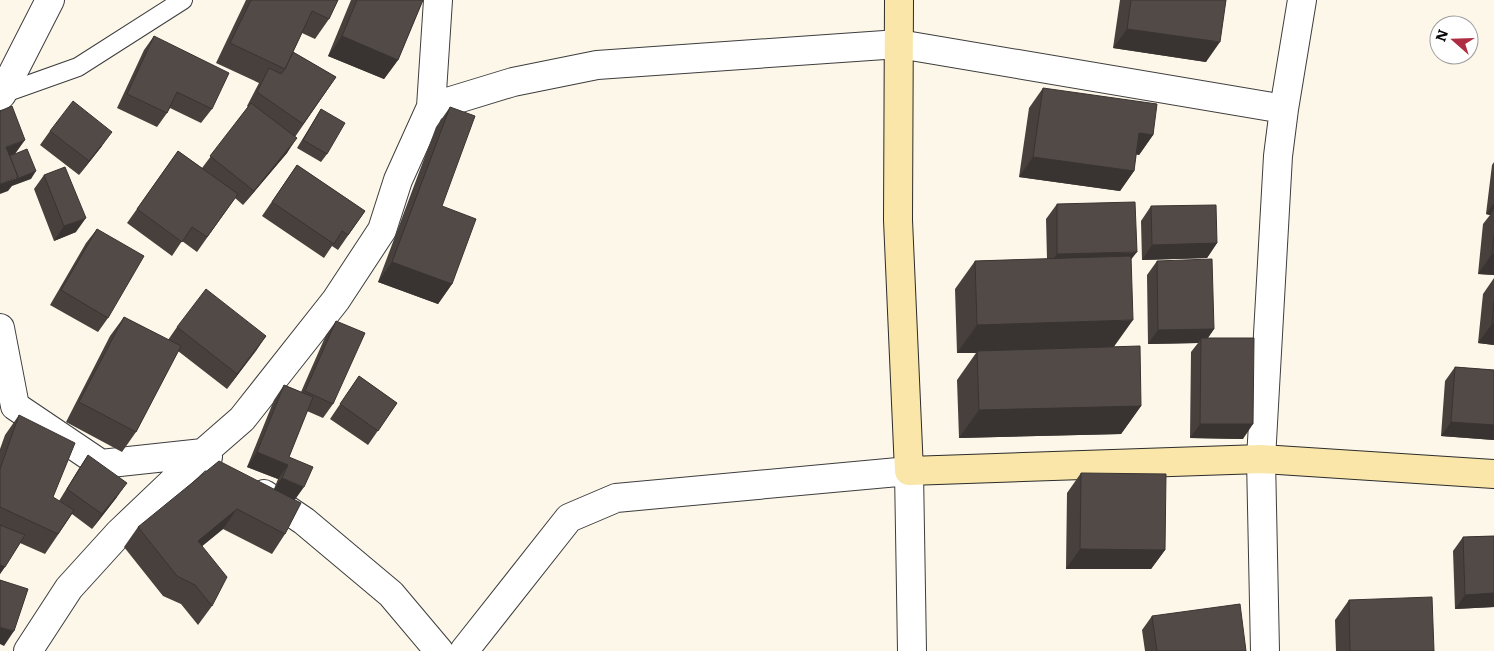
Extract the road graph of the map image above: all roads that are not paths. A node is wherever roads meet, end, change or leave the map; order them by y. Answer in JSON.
{"nodes":[{"id":1,"x":50,"y":0,"type":"edge"},
{"id":2,"x":183,"y":0,"type":"edge"},
{"id":3,"x":438,"y":0,"type":"edge"},
{"id":4,"x":899,"y":0,"type":"edge"},
{"id":5,"x":1302,"y":0,"type":"edge"},
{"id":6,"x":899,"y":44,"type":"junction"},
{"id":7,"x":1,"y":95,"type":"edge"},
{"id":8,"x":431,"y":108,"type":"junction"},
{"id":9,"x":1284,"y":109,"type":"junction"},
{"id":10,"x":0,"y":328,"type":"edge"},
{"id":11,"x":203,"y":453,"type":"junction"},
{"id":12,"x":1261,"y":459,"type":"junction"},
{"id":13,"x":909,"y":471,"type":"junction"},
{"id":14,"x":1494,"y":474,"type":"edge"},
{"id":15,"x":28,"y":651,"type":"edge"},
{"id":16,"x":439,"y":651,"type":"edge"},
{"id":17,"x":464,"y":651,"type":"edge"},
{"id":18,"x":912,"y":651,"type":"edge"},
{"id":19,"x":1265,"y":651,"type":"edge"}],
"edges":[{"from":1,"to":7,"type":"street"},
{"from":2,"to":7,"type":"lane"},
{"from":3,"to":8,"type":"street"},
{"from":4,"to":6,"type":"street"},
{"from":5,"to":9,"type":"street"},
{"from":6,"to":8,"type":"street"},
{"from":6,"to":9,"type":"street"},
{"from":6,"to":13,"type":"street"},
{"from":8,"to":11,"type":"street"},
{"from":9,"to":12,"type":"street"},
{"from":10,"to":11,"type":"street"},
{"from":11,"to":15,"type":"street"},
{"from":11,"to":16,"type":"street"},
{"from":12,"to":13,"type":"street"},
{"from":12,"to":14,"type":"street"},
{"from":12,"to":19,"type":"street"},
{"from":13,"to":17,"type":"street"},
{"from":13,"to":18,"type":"street"}]}
